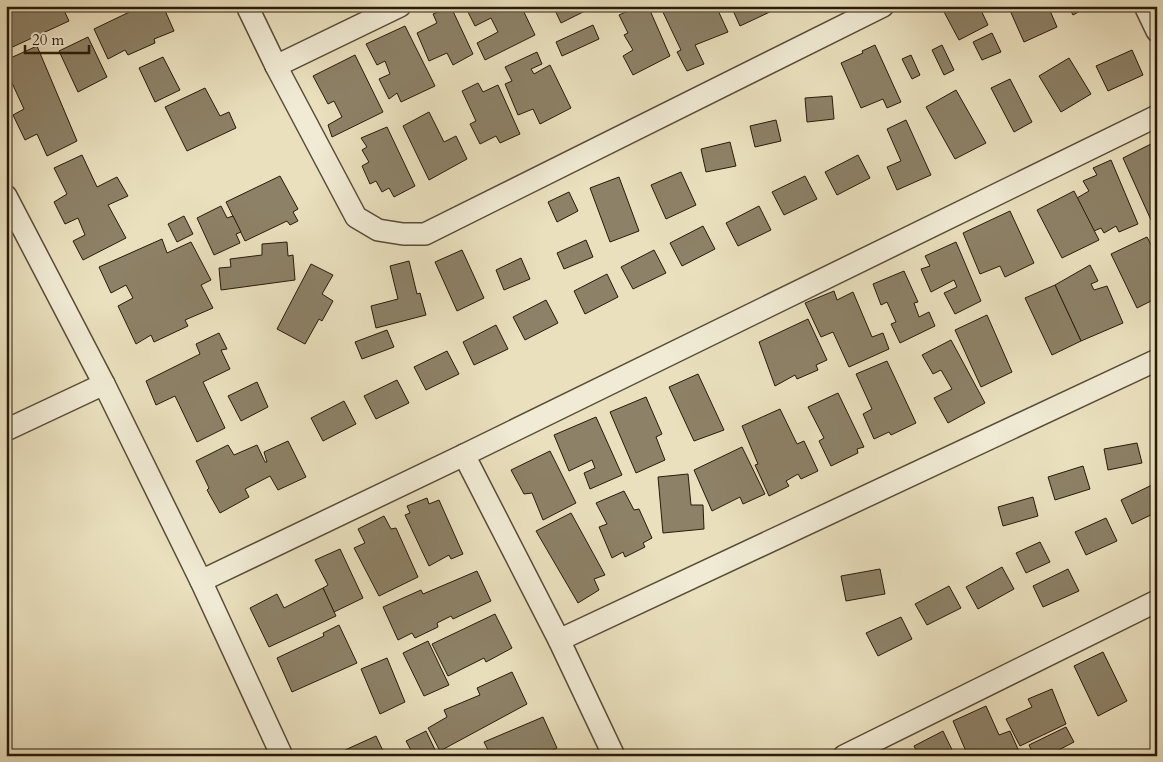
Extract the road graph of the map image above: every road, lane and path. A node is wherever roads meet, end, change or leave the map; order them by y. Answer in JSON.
{"nodes":[{"id":1,"x":247,"y":6,"type":"edge"},
{"id":2,"x":400,"y":6,"type":"edge"},
{"id":3,"x":883,"y":6,"type":"edge"},
{"id":4,"x":1145,"y":6,"type":"edge"},
{"id":5,"x":1157,"y":31,"type":"edge"},
{"id":6,"x":276,"y":66,"type":"junction"},
{"id":7,"x":1157,"y":116,"type":"edge"},
{"id":8,"x":6,"y":196,"type":"edge"},
{"id":9,"x":1157,"y":360,"type":"edge"},
{"id":10,"x":104,"y":384,"type":"junction"},
{"id":11,"x":6,"y":430,"type":"edge"},
{"id":12,"x":464,"y":455,"type":"junction"},
{"id":13,"x":201,"y":581,"type":"junction"},
{"id":14,"x":1157,"y":601,"type":"edge"},
{"id":15,"x":559,"y":640,"type":"junction"},
{"id":16,"x":282,"y":756,"type":"edge"},
{"id":17,"x":614,"y":756,"type":"edge"},
{"id":18,"x":844,"y":756,"type":"edge"}],
"edges":[{"from":1,"to":6,"type":"street"},
{"from":2,"to":6,"type":"street"},
{"from":3,"to":6,"type":"street"},
{"from":4,"to":5,"type":"street"},
{"from":7,"to":12,"type":"street"},
{"from":8,"to":10,"type":"street"},
{"from":9,"to":15,"type":"street"},
{"from":10,"to":11,"type":"street"},
{"from":10,"to":13,"type":"street"},
{"from":12,"to":13,"type":"street"},
{"from":12,"to":15,"type":"street"},
{"from":13,"to":16,"type":"street"},
{"from":14,"to":18,"type":"street"},
{"from":15,"to":17,"type":"street"}]}
